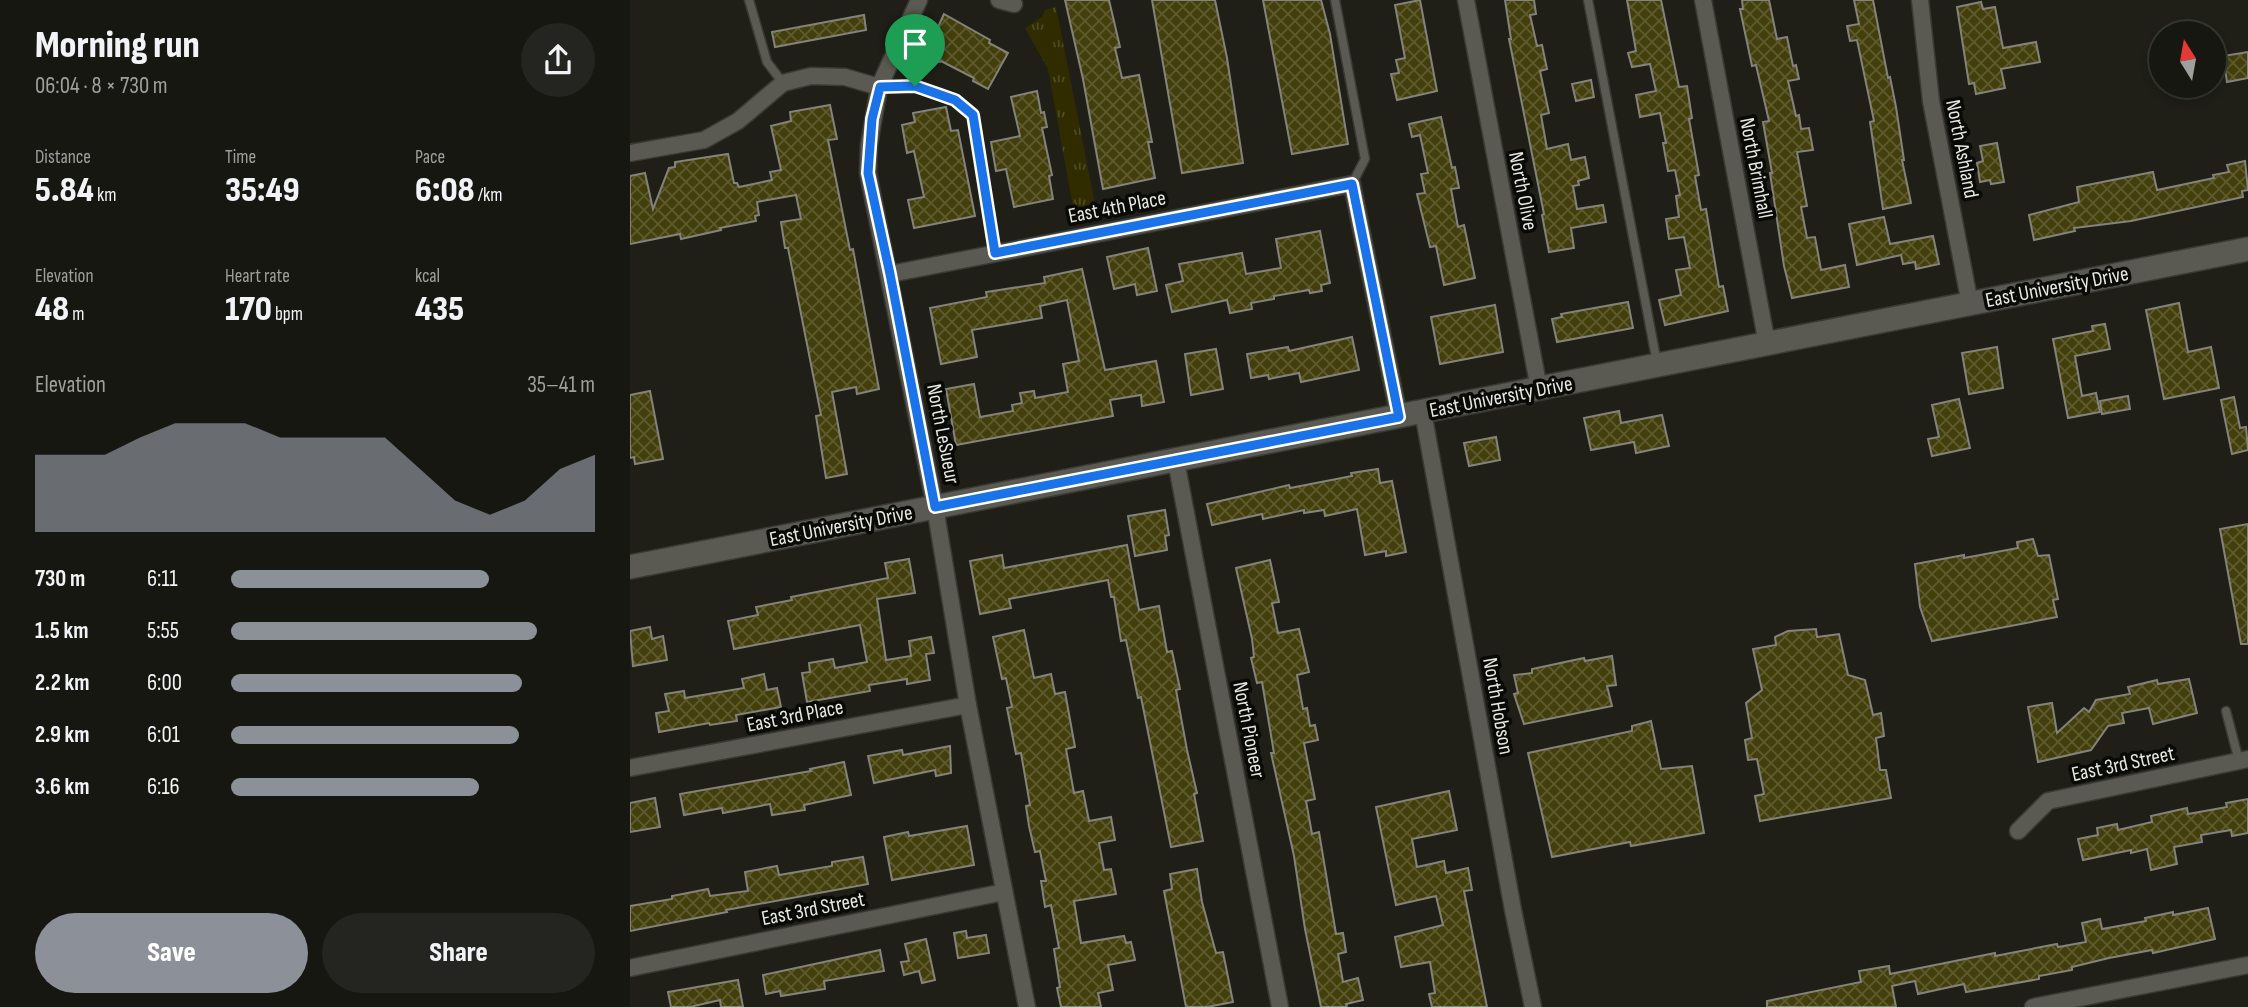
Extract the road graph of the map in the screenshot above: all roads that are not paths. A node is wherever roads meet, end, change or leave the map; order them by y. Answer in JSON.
{"nodes":[{"id":1,"x":748,"y":0,"type":"edge"},
{"id":2,"x":919,"y":0,"type":"edge"},
{"id":3,"x":1335,"y":0,"type":"edge"},
{"id":4,"x":1466,"y":0,"type":"edge"},
{"id":5,"x":1588,"y":0,"type":"edge"},
{"id":6,"x":1703,"y":0,"type":"edge"},
{"id":7,"x":1920,"y":0,"type":"edge"},
{"id":8,"x":783,"y":83,"type":"junction"},
{"id":9,"x":880,"y":87,"type":"junction"},
{"id":10,"x":630,"y":153,"type":"edge"},
{"id":11,"x":1352,"y":184,"type":"junction"},
{"id":12,"x":2248,"y":249,"type":"edge"},
{"id":13,"x":995,"y":253,"type":"junction"},
{"id":14,"x":890,"y":274,"type":"junction"},
{"id":15,"x":1970,"y":304,"type":"junction"},
{"id":16,"x":1767,"y":344,"type":"junction"},
{"id":17,"x":1657,"y":366,"type":"junction"},
{"id":18,"x":1539,"y":389,"type":"junction"},
{"id":19,"x":1423,"y":412,"type":"junction"},
{"id":20,"x":1399,"y":417,"type":"junction"},
{"id":21,"x":1176,"y":461,"type":"junction"},
{"id":22,"x":935,"y":507,"type":"junction"},
{"id":23,"x":630,"y":568,"type":"edge"},
{"id":24,"x":968,"y":705,"type":"junction"},
{"id":25,"x":2226,"y":711,"type":"dead end"},
{"id":26,"x":2244,"y":760,"type":"edge"},
{"id":27,"x":630,"y":768,"type":"edge"},
{"id":28,"x":2018,"y":831,"type":"dead end"},
{"id":29,"x":1004,"y":892,"type":"junction"},
{"id":30,"x":2248,"y":965,"type":"edge"},
{"id":31,"x":630,"y":968,"type":"edge"},
{"id":32,"x":1027,"y":1007,"type":"edge"},
{"id":33,"x":1280,"y":1007,"type":"edge"},
{"id":34,"x":1533,"y":1007,"type":"edge"},
{"id":35,"x":2033,"y":1007,"type":"edge"}],
"edges":[{"from":1,"to":8,"type":"lane"},
{"from":2,"to":9,"type":"street","name":"North LeSueur"},
{"from":3,"to":11,"type":"lane"},
{"from":4,"to":18,"type":"street","name":"North Olive"},
{"from":5,"to":17,"type":"lane"},
{"from":6,"to":16,"type":"street","name":"North Brimhall"},
{"from":7,"to":15,"type":"street","name":"North Ashland"},
{"from":8,"to":9,"type":"street"},
{"from":8,"to":10,"type":"street"},
{"from":9,"to":13,"type":"lane"},
{"from":9,"to":14,"type":"street","name":"North LeSueur"},
{"from":11,"to":13,"type":"street","name":"East 4th Place"},
{"from":11,"to":20,"type":"street"},
{"from":12,"to":15,"type":"main road","name":"East University Drive"},
{"from":13,"to":14,"type":"street","name":"East 4th Place"},
{"from":14,"to":22,"type":"street","name":"North LeSueur"},
{"from":15,"to":16,"type":"main road","name":"East University Drive"},
{"from":16,"to":17,"type":"main road","name":"East University Drive"},
{"from":17,"to":18,"type":"main road","name":"East University Drive"},
{"from":18,"to":19,"type":"main road","name":"East University Drive"},
{"from":19,"to":20,"type":"main road","name":"East University Drive"},
{"from":19,"to":34,"type":"street","name":"North Hobson"},
{"from":20,"to":21,"type":"main road","name":"East University Drive"},
{"from":21,"to":22,"type":"main road","name":"East University Drive"},
{"from":21,"to":33,"type":"street","name":"North Pioneer"},
{"from":22,"to":23,"type":"main road","name":"East University Drive"},
{"from":22,"to":24,"type":"street","name":"North LeSueur"},
{"from":24,"to":27,"type":"street","name":"East 3rd Place"},
{"from":24,"to":29,"type":"street","name":"North LeSueur"},
{"from":25,"to":26,"type":"lane"},
{"from":26,"to":28,"type":"street","name":"East 3rd Street"},
{"from":29,"to":31,"type":"street","name":"East 3rd Street"},
{"from":29,"to":32,"type":"street","name":"North LeSueur"},
{"from":30,"to":35,"type":"street"}]}
